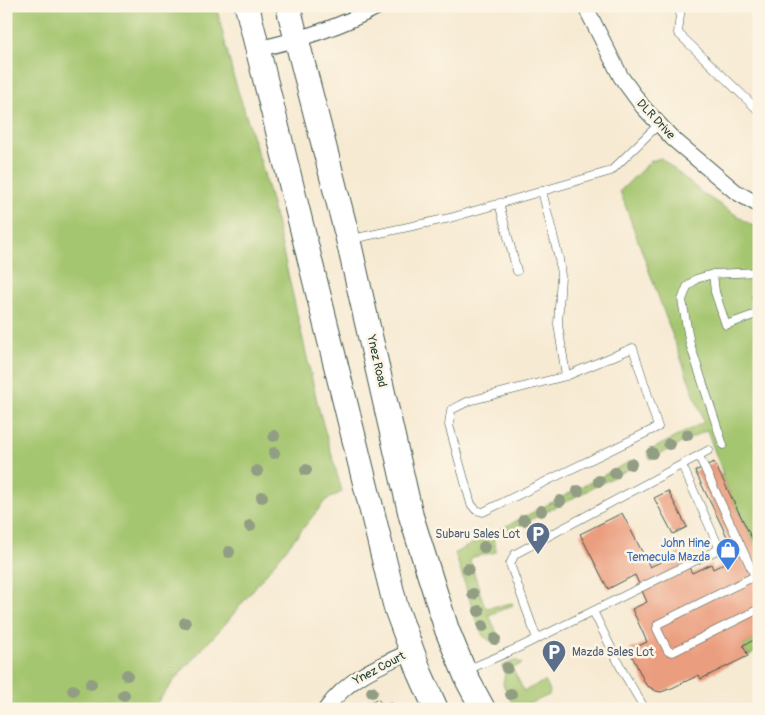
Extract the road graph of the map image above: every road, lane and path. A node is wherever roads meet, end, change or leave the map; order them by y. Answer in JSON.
{"nodes":[{"id":1,"x":247,"y":6,"type":"edge"},
{"id":2,"x":288,"y":6,"type":"edge"},
{"id":3,"x":379,"y":6,"type":"edge"},
{"id":4,"x":585,"y":6,"type":"edge"},
{"id":5,"x":681,"y":6,"type":"edge"},
{"id":6,"x":297,"y":40,"type":"junction"},
{"id":7,"x":257,"y":49,"type":"junction"},
{"id":8,"x":759,"y":111,"type":"edge"},
{"id":9,"x":659,"y":124,"type":"junction"},
{"id":10,"x":542,"y":191,"type":"junction"},
{"id":11,"x":499,"y":203,"type":"junction"},
{"id":12,"x":759,"y":205,"type":"edge"},
{"id":13,"x":348,"y":239,"type":"junction"},
{"id":14,"x":517,"y":270,"type":"dead end"},
{"id":15,"x":759,"y":272,"type":"edge"},
{"id":16,"x":713,"y":274,"type":"junction"},
{"id":17,"x":759,"y":292,"type":"edge"},
{"id":18,"x":759,"y":306,"type":"edge"},
{"id":19,"x":759,"y":313,"type":"edge"},
{"id":20,"x":566,"y":376,"type":"junction"},
{"id":21,"x":723,"y":445,"type":"dead end"},
{"id":22,"x":710,"y":450,"type":"dead end"},
{"id":23,"x":699,"y":456,"type":"junction"},
{"id":24,"x":682,"y":465,"type":"junction"},
{"id":25,"x":755,"y":576,"type":"junction"},
{"id":26,"x":759,"y":585,"type":"edge"},
{"id":27,"x":759,"y":609,"type":"edge"},
{"id":28,"x":593,"y":611,"type":"junction"},
{"id":29,"x":537,"y":639,"type":"junction"},
{"id":30,"x":412,"y":651,"type":"junction"},
{"id":31,"x":464,"y":671,"type":"junction"},
{"id":32,"x":326,"y":709,"type":"edge"},
{"id":33,"x":436,"y":709,"type":"edge"},
{"id":34,"x":483,"y":709,"type":"edge"},
{"id":35,"x":645,"y":709,"type":"edge"}],
"edges":[{"from":1,"to":7,"type":"main road"},
{"from":2,"to":6,"type":"main road","name":"Ynez Road"},
{"from":3,"to":6,"type":"street"},
{"from":4,"to":9,"type":"street","name":"DLR Drive"},
{"from":5,"to":8,"type":"lane"},
{"from":6,"to":7,"type":"street"},
{"from":6,"to":13,"type":"main road","name":"Ynez Road"},
{"from":7,"to":30,"type":"main road"},
{"from":9,"to":10,"type":"lane"},
{"from":9,"to":12,"type":"street","name":"DLR Drive"},
{"from":10,"to":11,"type":"lane"},
{"from":10,"to":20,"type":"lane"},
{"from":11,"to":13,"type":"lane"},
{"from":11,"to":14,"type":"lane"},
{"from":13,"to":31,"type":"main road","name":"Ynez Road"},
{"from":15,"to":16,"type":"lane"},
{"from":16,"to":19,"type":"lane"},
{"from":16,"to":21,"type":"lane"},
{"from":17,"to":18,"type":"lane"},
{"from":20,"to":20,"type":"lane"},
{"from":22,"to":23,"type":"lane"},
{"from":23,"to":24,"type":"lane"},
{"from":23,"to":25,"type":"lane"},
{"from":24,"to":28,"type":"lane"},
{"from":24,"to":29,"type":"lane"},
{"from":25,"to":26,"type":"lane"},
{"from":25,"to":27,"type":"lane"},
{"from":28,"to":29,"type":"lane"},
{"from":28,"to":35,"type":"lane"},
{"from":29,"to":31,"type":"lane"},
{"from":30,"to":32,"type":"street","name":"Ynez Court"},
{"from":30,"to":33,"type":"main road"},
{"from":31,"to":34,"type":"main road","name":"Ynez Road"}]}
